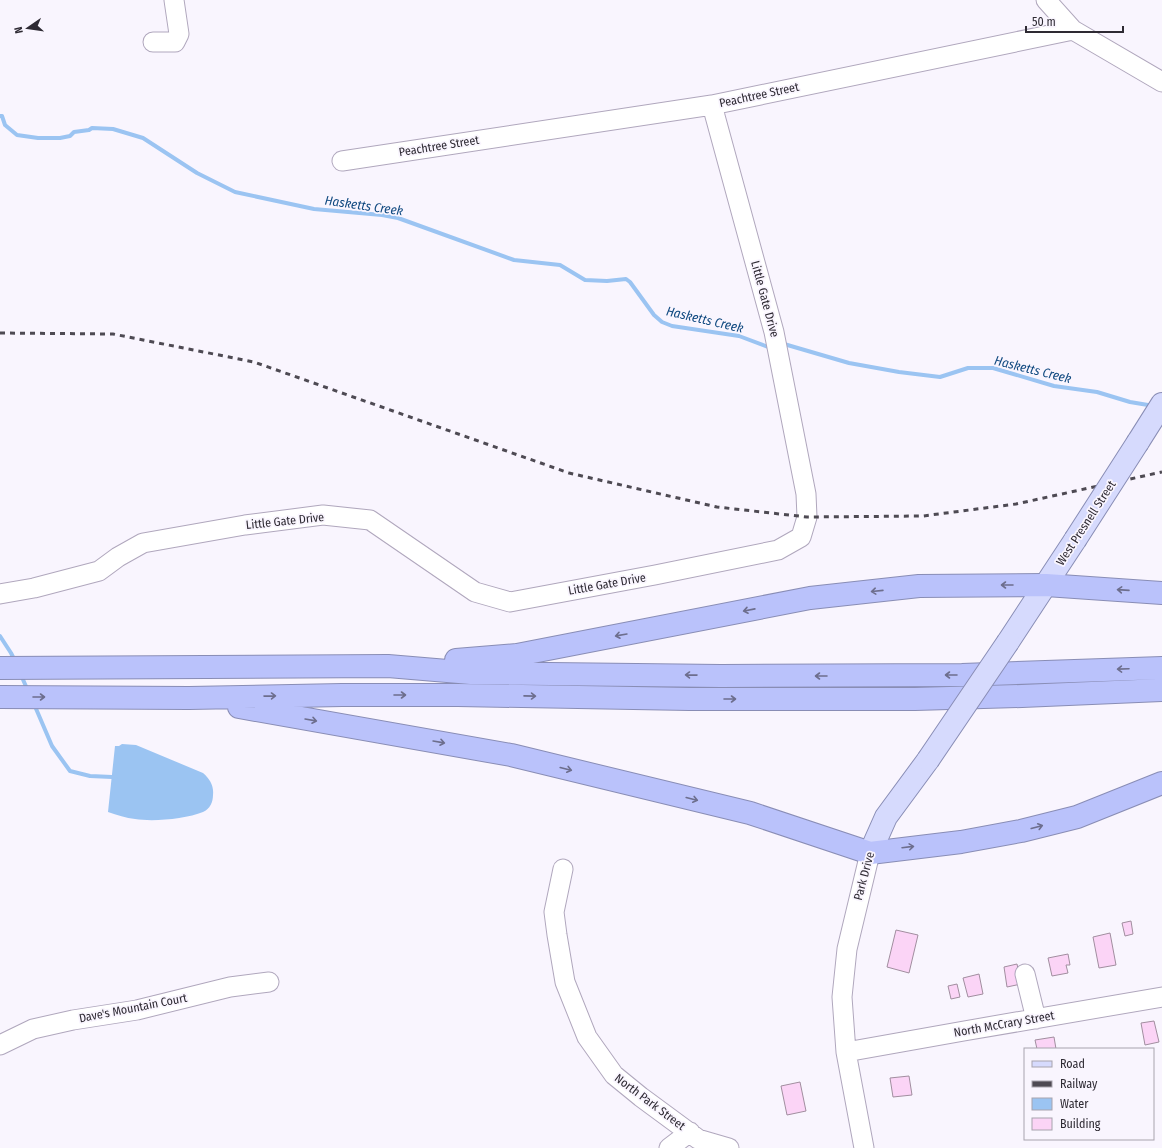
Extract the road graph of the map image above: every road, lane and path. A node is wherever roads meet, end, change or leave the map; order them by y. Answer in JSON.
{"nodes":[{"id":1,"x":174,"y":0,"type":"edge"},
{"id":2,"x":1046,"y":0,"type":"edge"},
{"id":3,"x":1073,"y":30,"type":"junction"},
{"id":4,"x":153,"y":42,"type":"dead end"},
{"id":5,"x":1162,"y":82,"type":"edge"},
{"id":6,"x":712,"y":105,"type":"junction"},
{"id":7,"x":342,"y":161,"type":"dead end"},
{"id":8,"x":1162,"y":404,"type":"edge"},
{"id":9,"x":1046,"y":585,"type":"junction"},
{"id":10,"x":1162,"y":592,"type":"edge"},
{"id":11,"x":0,"y":594,"type":"edge"},
{"id":12,"x":1008,"y":642,"type":"joint"},
{"id":13,"x":388,"y":666,"type":"junction"},
{"id":14,"x":0,"y":668,"type":"edge"},
{"id":15,"x":1162,"y":668,"type":"edge"},
{"id":16,"x":1162,"y":690,"type":"edge"},
{"id":17,"x":0,"y":697,"type":"edge"},
{"id":18,"x":189,"y":698,"type":"junction"},
{"id":19,"x":1162,"y":783,"type":"edge"},
{"id":20,"x":870,"y":852,"type":"junction"},
{"id":21,"x":563,"y":869,"type":"dead end"},
{"id":22,"x":1025,"y":974,"type":"dead end"},
{"id":23,"x":269,"y":982,"type":"dead end"},
{"id":24,"x":1162,"y":997,"type":"edge"},
{"id":25,"x":1036,"y":1018,"type":"junction"},
{"id":26,"x":0,"y":1045,"type":"edge"},
{"id":27,"x":846,"y":1052,"type":"junction"},
{"id":28,"x":690,"y":1132,"type":"junction"},
{"id":29,"x":669,"y":1148,"type":"edge"},
{"id":30,"x":729,"y":1148,"type":"edge"},
{"id":31,"x":864,"y":1148,"type":"edge"}],
"edges":[{"from":1,"to":4,"type":"street"},
{"from":2,"to":3,"type":"street"},
{"from":3,"to":5,"type":"street"},
{"from":3,"to":6,"type":"street","name":"Peachtree Street"},
{"from":6,"to":7,"type":"street","name":"Peachtree Street"},
{"from":6,"to":11,"type":"street","name":"Little Gate Drive"},
{"from":8,"to":9,"type":"main road","name":"West Presnell Street","bridge":true},
{"from":10,"to":9,"type":"highway","one_way":true},
{"from":9,"to":12,"type":"main road","name":"West Presnell Street"},
{"from":9,"to":13,"type":"highway","one_way":true},
{"from":12,"to":20,"type":"main road","name":"Park Drive","bridge":true},
{"from":13,"to":14,"type":"highway"},
{"from":15,"to":13,"type":"highway","one_way":true},
{"from":18,"to":16,"type":"highway","one_way":true},
{"from":17,"to":18,"type":"highway","one_way":true},
{"from":18,"to":20,"type":"highway","one_way":true},
{"from":20,"to":19,"type":"highway","one_way":true},
{"from":20,"to":27,"type":"street","name":"Park Drive"},
{"from":21,"to":28,"type":"street","name":"North Park Street"},
{"from":22,"to":25,"type":"street"},
{"from":23,"to":26,"type":"street","name":"Dave's Mountain Court"},
{"from":24,"to":25,"type":"street","name":"North McCrary Street"},
{"from":25,"to":27,"type":"street","name":"North McCrary Street"},
{"from":27,"to":31,"type":"street","name":"Park Drive"},
{"from":28,"to":29,"type":"street"},
{"from":28,"to":30,"type":"street","name":"North Park Street"}]}
